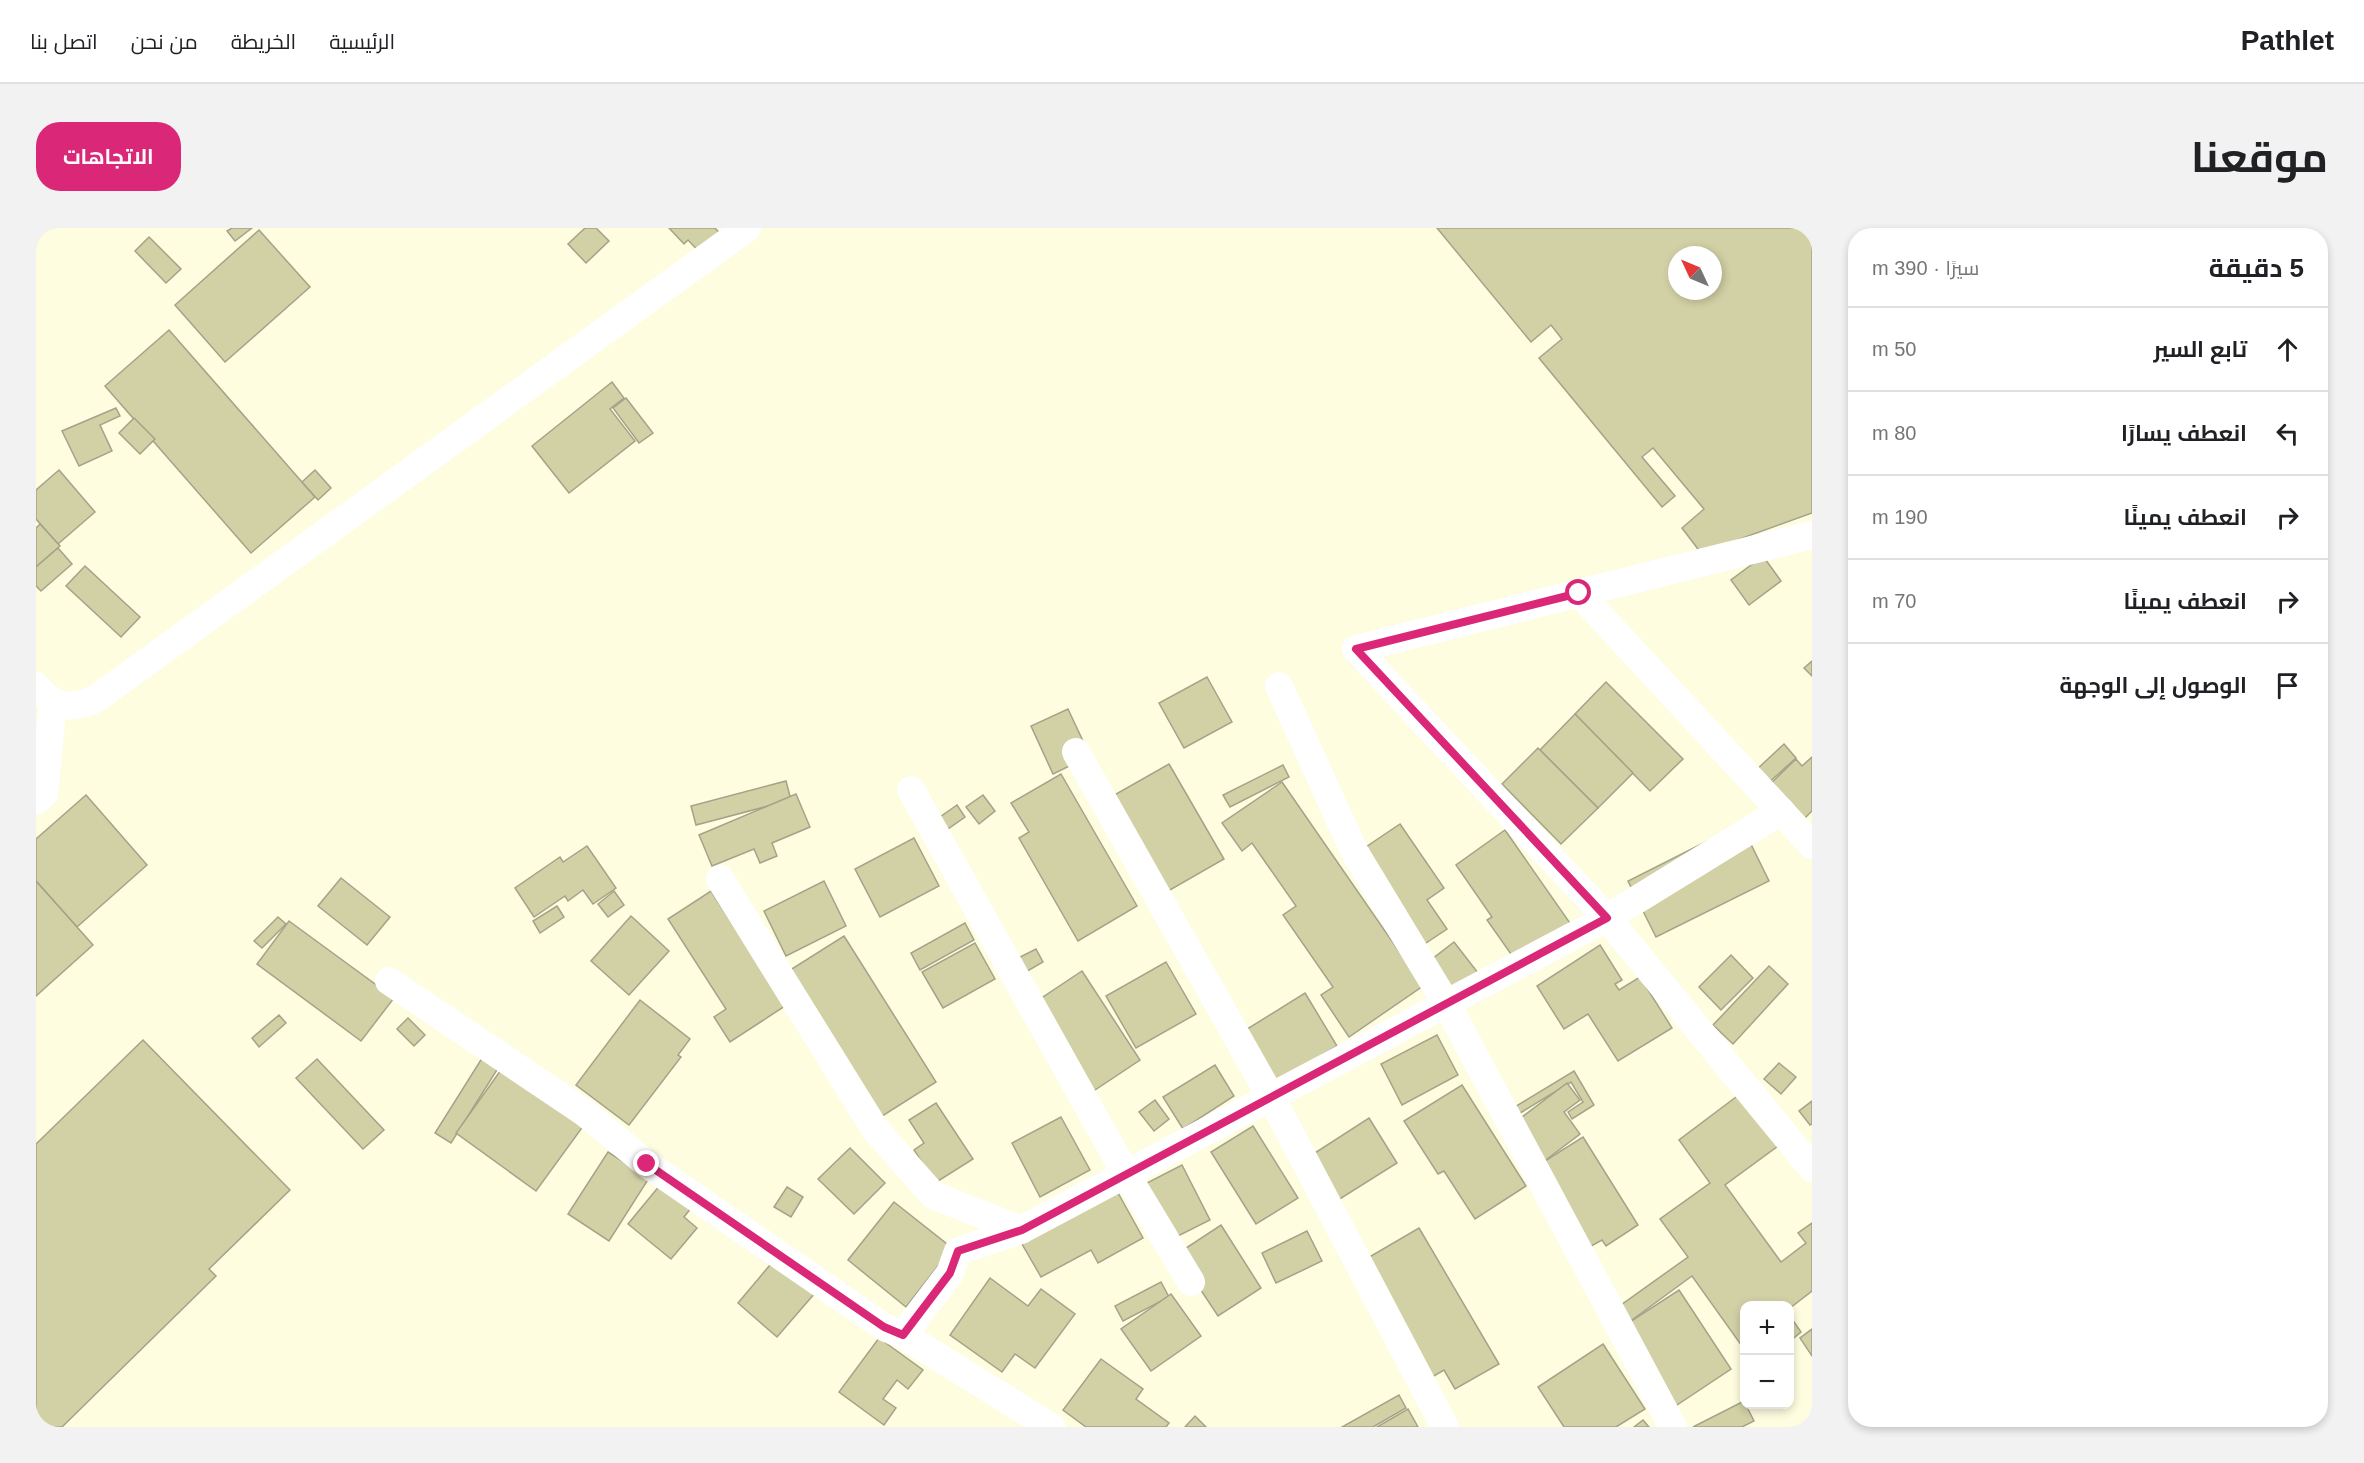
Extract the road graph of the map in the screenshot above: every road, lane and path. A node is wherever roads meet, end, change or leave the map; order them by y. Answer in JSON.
{"nodes":[{"id":1,"x":747,"y":228,"type":"edge"},
{"id":2,"x":1812,"y":535,"type":"edge"},
{"id":3,"x":1579,"y":593,"type":"junction"},
{"id":4,"x":1280,"y":686,"type":"dead end"},
{"id":5,"x":44,"y":694,"type":"edge"},
{"id":6,"x":1076,"y":752,"type":"dead end"},
{"id":7,"x":911,"y":790,"type":"dead end"},
{"id":8,"x":36,"y":801,"type":"edge"},
{"id":9,"x":1781,"y":811,"type":"junction"},
{"id":10,"x":1812,"y":845,"type":"edge"},
{"id":11,"x":720,"y":879,"type":"dead end"},
{"id":12,"x":1607,"y":918,"type":"junction"},
{"id":13,"x":389,"y":981,"type":"dead end"},
{"id":14,"x":1446,"y":1003,"type":"junction"},
{"id":15,"x":1271,"y":1097,"type":"junction"},
{"id":16,"x":1812,"y":1168,"type":"edge"},
{"id":17,"x":1126,"y":1174,"type":"junction"},
{"id":18,"x":1022,"y":1230,"type":"junction"},
{"id":19,"x":1191,"y":1282,"type":"dead end"},
{"id":20,"x":903,"y":1335,"type":"junction"},
{"id":21,"x":1051,"y":1427,"type":"edge"},
{"id":22,"x":1445,"y":1427,"type":"edge"},
{"id":23,"x":1673,"y":1427,"type":"edge"}],
"edges":[{"from":1,"to":5,"type":"street"},
{"from":2,"to":3,"type":"street"},
{"from":3,"to":9,"type":"street"},
{"from":3,"to":12,"type":"street"},
{"from":4,"to":14,"type":"street"},
{"from":5,"to":8,"type":"street"},
{"from":6,"to":15,"type":"street"},
{"from":7,"to":17,"type":"street"},
{"from":9,"to":10,"type":"street"},
{"from":9,"to":12,"type":"street"},
{"from":11,"to":18,"type":"street"},
{"from":12,"to":14,"type":"street"},
{"from":12,"to":16,"type":"street"},
{"from":13,"to":20,"type":"street"},
{"from":14,"to":15,"type":"street"},
{"from":14,"to":23,"type":"street"},
{"from":15,"to":17,"type":"street"},
{"from":15,"to":22,"type":"street"},
{"from":17,"to":18,"type":"street"},
{"from":17,"to":19,"type":"street"},
{"from":18,"to":20,"type":"street"},
{"from":20,"to":21,"type":"street"}]}
